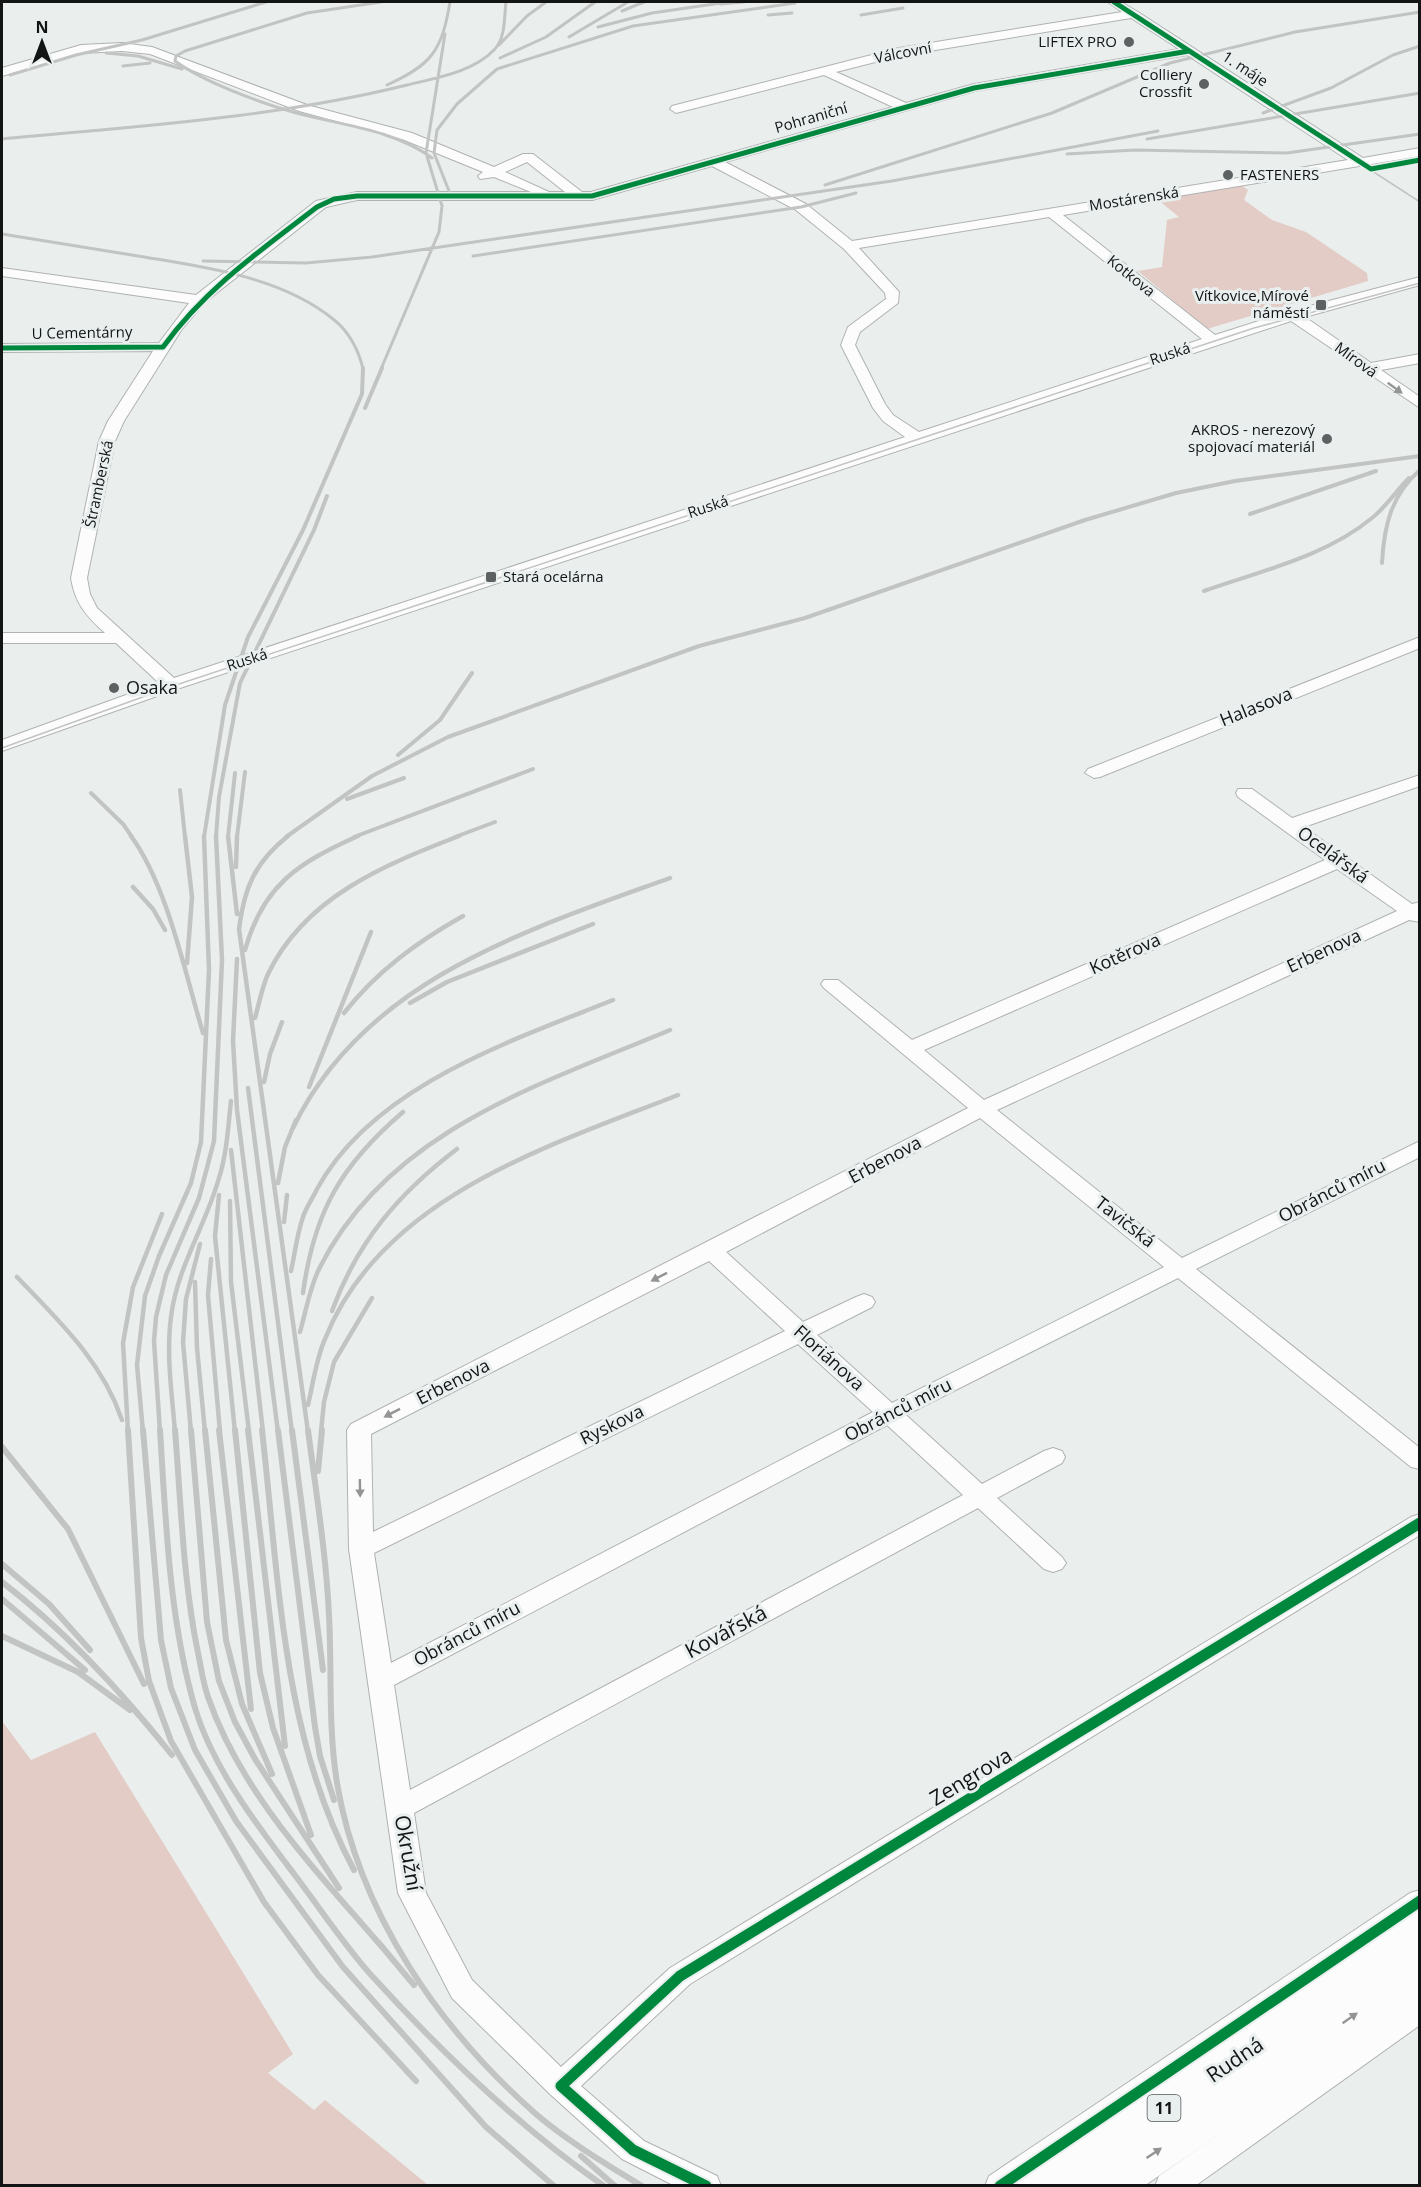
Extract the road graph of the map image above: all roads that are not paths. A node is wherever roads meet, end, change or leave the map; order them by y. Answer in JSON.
{"nodes":[{"id":1,"x":1114,"y":2,"type":"edge"},
{"id":2,"x":1134,"y":14,"type":"junction"},
{"id":3,"x":1190,"y":51,"type":"junction"},
{"id":4,"x":825,"y":71,"type":"junction"},
{"id":5,"x":2,"y":72,"type":"edge"},
{"id":6,"x":903,"y":107,"type":"junction"},
{"id":7,"x":676,"y":109,"type":"dead end"},
{"id":8,"x":1419,"y":152,"type":"edge"},
{"id":9,"x":712,"y":161,"type":"junction"},
{"id":10,"x":1359,"y":161,"type":"junction"},
{"id":11,"x":492,"y":172,"type":"junction"},
{"id":12,"x":481,"y":196,"type":"junction"},
{"id":13,"x":550,"y":197,"type":"junction"},
{"id":14,"x":580,"y":197,"type":"junction"},
{"id":15,"x":1051,"y":212,"type":"junction"},
{"id":16,"x":849,"y":246,"type":"junction"},
{"id":17,"x":249,"y":260,"type":"joint"},
{"id":18,"x":2,"y":272,"type":"edge"},
{"id":19,"x":1419,"y":281,"type":"edge"},
{"id":20,"x":199,"y":300,"type":"junction"},
{"id":21,"x":1292,"y":315,"type":"junction"},
{"id":22,"x":1212,"y":340,"type":"junction"},
{"id":23,"x":163,"y":347,"type":"junction"},
{"id":24,"x":2,"y":348,"type":"edge"},
{"id":25,"x":1419,"y":357,"type":"edge"},
{"id":26,"x":1367,"y":368,"type":"junction"},
{"id":27,"x":1419,"y":404,"type":"edge"},
{"id":28,"x":917,"y":438,"type":"junction"},
{"id":29,"x":2,"y":638,"type":"edge"},
{"id":30,"x":119,"y":638,"type":"junction"},
{"id":31,"x":1419,"y":642,"type":"edge"},
{"id":32,"x":171,"y":685,"type":"junction"},
{"id":33,"x":2,"y":746,"type":"edge"},
{"id":34,"x":1094,"y":773,"type":"dead end"},
{"id":35,"x":1419,"y":780,"type":"edge"},
{"id":36,"x":1245,"y":793,"type":"dead end"},
{"id":37,"x":1290,"y":825,"type":"junction"},
{"id":38,"x":1341,"y":860,"type":"junction"},
{"id":39,"x":1416,"y":913,"type":"edge"},
{"id":40,"x":831,"y":984,"type":"dead end"},
{"id":41,"x":909,"y":1048,"type":"junction"},
{"id":42,"x":982,"y":1109,"type":"junction"},
{"id":43,"x":1419,"y":1148,"type":"edge"},
{"id":44,"x":711,"y":1251,"type":"junction"},
{"id":45,"x":1182,"y":1267,"type":"junction"},
{"id":46,"x":864,"y":1302,"type":"dead end"},
{"id":47,"x":800,"y":1333,"type":"junction"},
{"id":48,"x":891,"y":1413,"type":"junction"},
{"id":49,"x":359,"y":1430,"type":"joint"},
{"id":50,"x":1053,"y":1456,"type":"dead end"},
{"id":51,"x":1419,"y":1461,"type":"edge"},
{"id":52,"x":980,"y":1494,"type":"junction"},
{"id":53,"x":1419,"y":1523,"type":"edge"},
{"id":54,"x":361,"y":1549,"type":"junction"},
{"id":55,"x":1053,"y":1563,"type":"dead end"},
{"id":56,"x":381,"y":1680,"type":"junction"},
{"id":57,"x":400,"y":1808,"type":"junction"},
{"id":58,"x":1419,"y":1901,"type":"edge"},
{"id":59,"x":1419,"y":1932,"type":"edge"},
{"id":60,"x":1419,"y":1971,"type":"edge"},
{"id":61,"x":1419,"y":2009,"type":"edge"},
{"id":62,"x":1293,"y":2041,"type":"junction"},
{"id":63,"x":561,"y":2086,"type":"junction"},
{"id":64,"x":705,"y":2186,"type":"edge"},
{"id":65,"x":1000,"y":2186,"type":"edge"},
{"id":66,"x":1048,"y":2186,"type":"edge"},
{"id":67,"x":1105,"y":2186,"type":"edge"},
{"id":68,"x":1170,"y":2186,"type":"edge"}],
"edges":[{"from":1,"to":2,"type":"street","name":"1. máje"},
{"from":2,"to":3,"type":"street","name":"1. máje"},
{"from":2,"to":4,"type":"street","name":"Válcovní"},
{"from":3,"to":6,"type":"street","name":"Pohraniční"},
{"from":3,"to":10,"type":"street","name":"1. máje"},
{"from":4,"to":6,"type":"street"},
{"from":4,"to":7,"type":"street","name":"Válcovní"},
{"from":5,"to":11,"type":"street"},
{"from":6,"to":9,"type":"street","name":"Pohraniční"},
{"from":8,"to":10,"type":"street","name":"Mostárenská"},
{"from":9,"to":14,"type":"street","name":"Pohraniční"},
{"from":9,"to":16,"type":"street"},
{"from":10,"to":15,"type":"street","name":"Mostárenská"},
{"from":11,"to":12,"type":"street"},
{"from":11,"to":13,"type":"street"},
{"from":11,"to":14,"type":"street"},
{"from":12,"to":13,"type":"street","name":"Pohraniční"},
{"from":12,"to":17,"type":"street","name":"Pohraniční"},
{"from":13,"to":14,"type":"street","name":"Pohraniční"},
{"from":15,"to":16,"type":"street","name":"Mostárenská"},
{"from":15,"to":22,"type":"street","name":"Kotkova"},
{"from":16,"to":28,"type":"street"},
{"from":17,"to":20,"type":"street","name":"Štramberská"},
{"from":18,"to":20,"type":"street"},
{"from":19,"to":21,"type":"street","name":"Ruská"},
{"from":20,"to":23,"type":"street","name":"Štramberská"},
{"from":21,"to":22,"type":"street","name":"Ruská"},
{"from":21,"to":26,"type":"street","name":"Mírová"},
{"from":22,"to":28,"type":"street","name":"Ruská"},
{"from":23,"to":24,"type":"street","name":"U Cementárny"},
{"from":23,"to":30,"type":"street","name":"Štramberská"},
{"from":25,"to":26,"type":"street"},
{"from":26,"to":27,"type":"street","name":"Mírová","one_way":true},
{"from":28,"to":32,"type":"street","name":"Ruská"},
{"from":29,"to":30,"type":"street"},
{"from":30,"to":32,"type":"street","name":"Štramberská"},
{"from":31,"to":34,"type":"street","name":"Halasova"},
{"from":32,"to":33,"type":"street","name":"Ruská"},
{"from":35,"to":37,"type":"street"},
{"from":36,"to":37,"type":"street","name":"Ocelářská"},
{"from":37,"to":38,"type":"street","name":"Ocelářská"},
{"from":38,"to":39,"type":"street","name":"Ocelářská"},
{"from":38,"to":41,"type":"street","name":"Kotěrova"},
{"from":39,"to":42,"type":"street","name":"Erbenova"},
{"from":40,"to":41,"type":"street","name":"Tavičská"},
{"from":41,"to":42,"type":"street","name":"Tavičská"},
{"from":42,"to":44,"type":"street","name":"Erbenova"},
{"from":42,"to":45,"type":"street","name":"Tavičská"},
{"from":43,"to":45,"type":"street","name":"Obránců míru"},
{"from":44,"to":47,"type":"street","name":"Floriánova"},
{"from":44,"to":49,"type":"street","name":"Erbenova","one_way":true},
{"from":45,"to":48,"type":"street","name":"Obránců míru"},
{"from":45,"to":51,"type":"street","name":"Tavičská"},
{"from":46,"to":47,"type":"street","name":"Ryskova"},
{"from":47,"to":48,"type":"street","name":"Floriánova"},
{"from":47,"to":54,"type":"street","name":"Ryskova"},
{"from":48,"to":52,"type":"street","name":"Floriánova"},
{"from":48,"to":56,"type":"street","name":"Obránců míru"},
{"from":49,"to":54,"type":"street","name":"Okružní","one_way":true},
{"from":50,"to":52,"type":"street","name":"Kovářská"},
{"from":52,"to":55,"type":"street","name":"Floriánova"},
{"from":52,"to":57,"type":"street","name":"Kovářská"},
{"from":53,"to":63,"type":"street","name":"Zengrova"},
{"from":54,"to":56,"type":"street","name":"Okružní"},
{"from":56,"to":57,"type":"street","name":"Okružní"},
{"from":57,"to":63,"type":"street","name":"Okružní"},
{"from":58,"to":62,"type":"street"},
{"from":59,"to":62,"type":"highway","name":"Rudná","number":"11"},
{"from":62,"to":60,"type":"highway","name":"Rudná","number":"11","one_way":true},
{"from":61,"to":62,"type":"street"},
{"from":62,"to":65,"type":"street"},
{"from":62,"to":66,"type":"highway","name":"Rudná","number":"11"},
{"from":67,"to":62,"type":"highway","name":"Rudná","number":"11","one_way":true},
{"from":62,"to":68,"type":"street"},
{"from":63,"to":64,"type":"street","name":"Okružní"}]}
